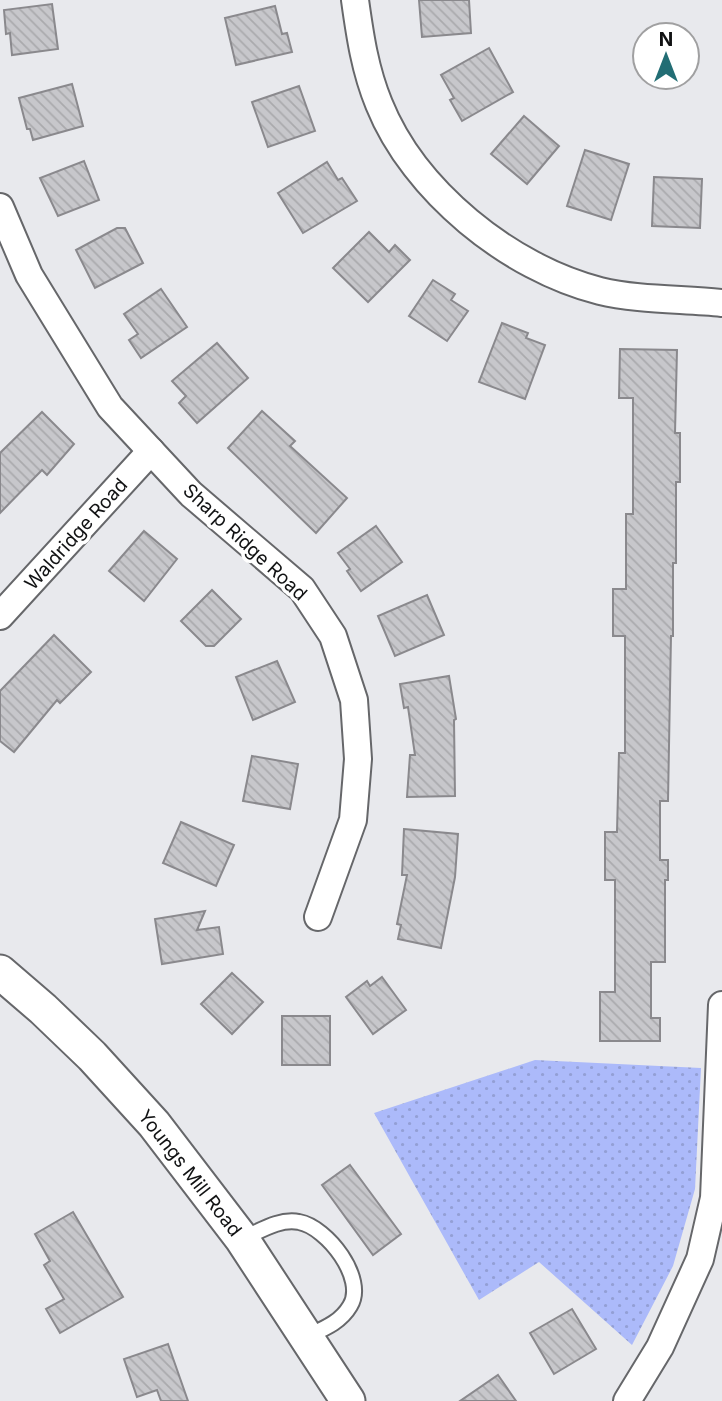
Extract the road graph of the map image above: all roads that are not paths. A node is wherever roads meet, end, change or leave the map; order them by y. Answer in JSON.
{"nodes":[{"id":1,"x":355,"y":0,"type":"edge"},
{"id":2,"x":0,"y":207,"type":"edge"},
{"id":3,"x":722,"y":303,"type":"edge"},
{"id":4,"x":151,"y":451,"type":"junction"},
{"id":5,"x":0,"y":616,"type":"edge"},
{"id":6,"x":318,"y":917,"type":"dead end"},
{"id":7,"x":0,"y":972,"type":"edge"},
{"id":8,"x":722,"y":1005,"type":"edge"},
{"id":9,"x":242,"y":1239,"type":"junction"},
{"id":10,"x":306,"y":1337,"type":"junction"},
{"id":11,"x":348,"y":1401,"type":"edge"},
{"id":12,"x":627,"y":1401,"type":"edge"}],
"edges":[{"from":1,"to":3,"type":"street"},
{"from":2,"to":4,"type":"street","name":"Sharp Ridge Road"},
{"from":4,"to":5,"type":"street","name":"Waldridge Road"},
{"from":4,"to":6,"type":"street","name":"Sharp Ridge Road"},
{"from":7,"to":9,"type":"street","name":"Youngs Mill Road"},
{"from":8,"to":12,"type":"street"},
{"from":9,"to":10,"type":"street","name":"Youngs Mill Road"},
{"from":9,"to":10,"type":"lane"},
{"from":10,"to":11,"type":"street","name":"Youngs Mill Road"}]}
